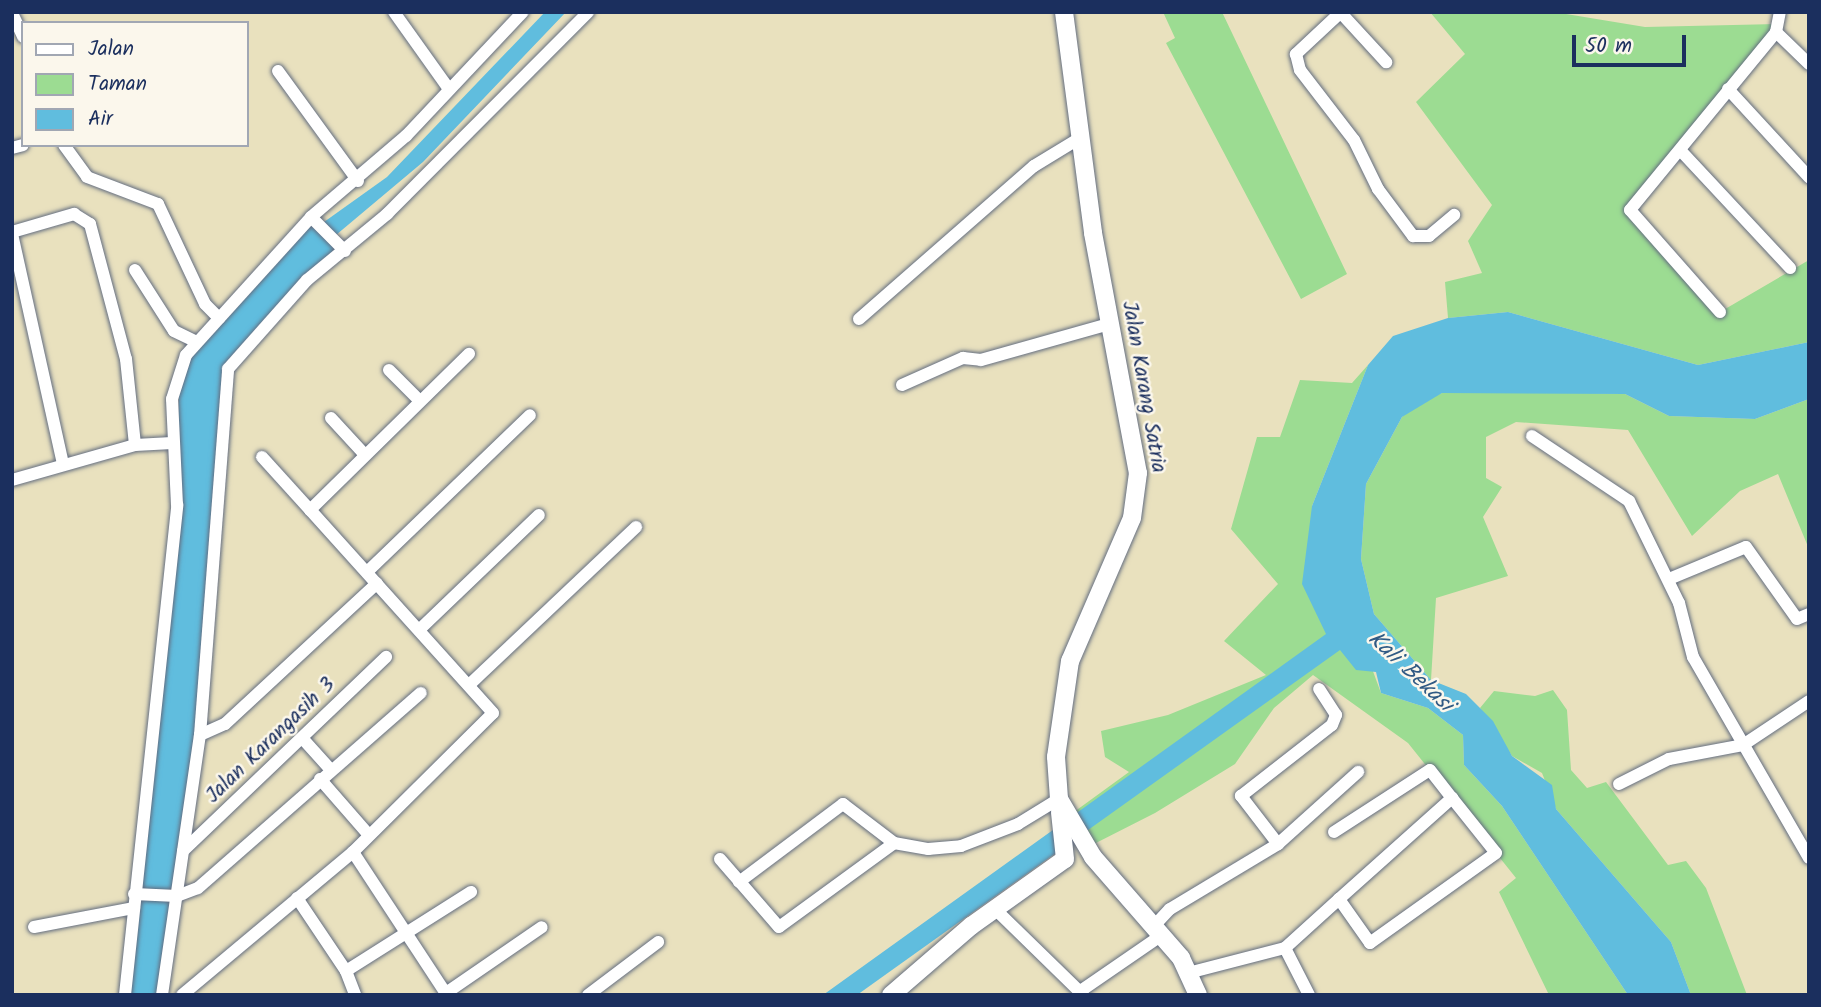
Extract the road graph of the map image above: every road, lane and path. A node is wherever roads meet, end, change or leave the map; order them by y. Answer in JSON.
{"nodes":[{"id":1,"x":394,"y":12,"type":"edge"},
{"id":2,"x":523,"y":12,"type":"edge"},
{"id":3,"x":589,"y":12,"type":"edge"},
{"id":4,"x":1064,"y":12,"type":"edge"},
{"id":5,"x":1780,"y":12,"type":"edge"},
{"id":6,"x":12,"y":13,"type":"edge"},
{"id":7,"x":1341,"y":13,"type":"edge"},
{"id":8,"x":1776,"y":32,"type":"junction"},
{"id":9,"x":21,"y":33,"type":"edge"},
{"id":10,"x":1807,"y":61,"type":"edge"},
{"id":11,"x":1386,"y":62,"type":"dead end"},
{"id":12,"x":278,"y":71,"type":"dead end"},
{"id":13,"x":449,"y":89,"type":"junction"},
{"id":14,"x":1728,"y":89,"type":"junction"},
{"id":15,"x":1080,"y":138,"type":"junction"},
{"id":16,"x":65,"y":147,"type":"edge"},
{"id":17,"x":1681,"y":151,"type":"junction"},
{"id":18,"x":1809,"y":177,"type":"edge"},
{"id":19,"x":358,"y":181,"type":"junction"},
{"id":20,"x":1454,"y":215,"type":"dead end"},
{"id":21,"x":311,"y":217,"type":"junction"},
{"id":22,"x":12,"y":233,"type":"edge"},
{"id":23,"x":345,"y":251,"type":"junction"},
{"id":24,"x":1790,"y":268,"type":"dead end"},
{"id":25,"x":135,"y":270,"type":"dead end"},
{"id":26,"x":1720,"y":312,"type":"dead end"},
{"id":27,"x":219,"y":318,"type":"junction"},
{"id":28,"x":859,"y":319,"type":"dead end"},
{"id":29,"x":1109,"y":324,"type":"junction"},
{"id":30,"x":197,"y":342,"type":"junction"},
{"id":31,"x":469,"y":354,"type":"dead end"},
{"id":32,"x":389,"y":370,"type":"dead end"},
{"id":33,"x":902,"y":385,"type":"dead end"},
{"id":34,"x":419,"y":400,"type":"junction"},
{"id":35,"x":530,"y":415,"type":"dead end"},
{"id":36,"x":331,"y":418,"type":"dead end"},
{"id":37,"x":1532,"y":436,"type":"dead end"},
{"id":38,"x":172,"y":443,"type":"junction"},
{"id":39,"x":135,"y":445,"type":"junction"},
{"id":40,"x":365,"y":455,"type":"junction"},
{"id":41,"x":262,"y":457,"type":"dead end"},
{"id":42,"x":63,"y":464,"type":"junction"},
{"id":43,"x":12,"y":480,"type":"edge"},
{"id":44,"x":310,"y":510,"type":"junction"},
{"id":45,"x":539,"y":515,"type":"dead end"},
{"id":46,"x":636,"y":527,"type":"dead end"},
{"id":47,"x":367,"y":572,"type":"junction"},
{"id":48,"x":1669,"y":579,"type":"junction"},
{"id":49,"x":377,"y":583,"type":"junction"},
{"id":50,"x":1809,"y":614,"type":"edge"},
{"id":51,"x":419,"y":630,"type":"junction"},
{"id":52,"x":386,"y":657,"type":"dead end"},
{"id":53,"x":470,"y":685,"type":"junction"},
{"id":54,"x":1319,"y":689,"type":"dead end"},
{"id":55,"x":421,"y":693,"type":"dead end"},
{"id":56,"x":1809,"y":701,"type":"edge"},
{"id":57,"x":200,"y":736,"type":"junction"},
{"id":58,"x":303,"y":739,"type":"junction"},
{"id":59,"x":1743,"y":745,"type":"junction"},
{"id":60,"x":331,"y":770,"type":"junction"},
{"id":61,"x":1358,"y":772,"type":"dead end"},
{"id":62,"x":320,"y":779,"type":"junction"},
{"id":63,"x":1619,"y":783,"type":"dead end"},
{"id":64,"x":1452,"y":798,"type":"junction"},
{"id":65,"x":1059,"y":799,"type":"junction"},
{"id":66,"x":1334,"y":832,"type":"dead end"},
{"id":67,"x":368,"y":834,"type":"junction"},
{"id":68,"x":1803,"y":835,"type":"edge"},
{"id":69,"x":894,"y":843,"type":"junction"},
{"id":70,"x":1278,"y":845,"type":"junction"},
{"id":71,"x":183,"y":852,"type":"junction"},
{"id":72,"x":353,"y":852,"type":"junction"},
{"id":73,"x":1093,"y":857,"type":"junction"},
{"id":74,"x":1809,"y":858,"type":"edge"},
{"id":75,"x":720,"y":859,"type":"dead end"},
{"id":76,"x":739,"y":882,"type":"junction"},
{"id":77,"x":471,"y":892,"type":"dead end"},
{"id":78,"x":134,"y":894,"type":"junction"},
{"id":79,"x":177,"y":896,"type":"junction"},
{"id":80,"x":297,"y":898,"type":"junction"},
{"id":81,"x":1339,"y":898,"type":"junction"},
{"id":82,"x":134,"y":908,"type":"junction"},
{"id":83,"x":995,"y":909,"type":"junction"},
{"id":84,"x":34,"y":927,"type":"dead end"},
{"id":85,"x":542,"y":927,"type":"dead end"},
{"id":86,"x":409,"y":928,"type":"junction"},
{"id":87,"x":1158,"y":930,"type":"junction"},
{"id":88,"x":658,"y":942,"type":"dead end"},
{"id":89,"x":1285,"y":948,"type":"junction"},
{"id":90,"x":346,"y":971,"type":"junction"},
{"id":91,"x":1188,"y":973,"type":"junction"},
{"id":92,"x":1081,"y":993,"type":"edge"},
{"id":93,"x":447,"y":994,"type":"edge"},
{"id":94,"x":125,"y":995,"type":"edge"},
{"id":95,"x":162,"y":995,"type":"edge"},
{"id":96,"x":182,"y":995,"type":"edge"},
{"id":97,"x":355,"y":995,"type":"edge"},
{"id":98,"x":588,"y":995,"type":"edge"},
{"id":99,"x":891,"y":995,"type":"edge"},
{"id":100,"x":1198,"y":995,"type":"edge"},
{"id":101,"x":1309,"y":995,"type":"edge"}],
"edges":[{"from":1,"to":13,"type":"street"},
{"from":2,"to":13,"type":"street"},
{"from":3,"to":23,"type":"street"},
{"from":4,"to":15,"type":"street","name":"Jalan Karang Satria"},
{"from":5,"to":8,"type":"street"},
{"from":6,"to":9,"type":"street"},
{"from":7,"to":11,"type":"street"},
{"from":7,"to":20,"type":"street"},
{"from":8,"to":10,"type":"street"},
{"from":8,"to":14,"type":"street"},
{"from":12,"to":19,"type":"street"},
{"from":13,"to":19,"type":"street"},
{"from":14,"to":17,"type":"street"},
{"from":14,"to":18,"type":"street"},
{"from":15,"to":28,"type":"street"},
{"from":15,"to":29,"type":"street","name":"Jalan Karang Satria"},
{"from":16,"to":27,"type":"street"},
{"from":17,"to":24,"type":"street"},
{"from":17,"to":26,"type":"street"},
{"from":19,"to":21,"type":"street"},
{"from":21,"to":23,"type":"street"},
{"from":21,"to":27,"type":"street"},
{"from":22,"to":39,"type":"street"},
{"from":22,"to":42,"type":"street"},
{"from":23,"to":57,"type":"street"},
{"from":25,"to":30,"type":"street"},
{"from":27,"to":30,"type":"street"},
{"from":29,"to":33,"type":"street"},
{"from":29,"to":65,"type":"street","name":"Jalan Karang Satria"},
{"from":30,"to":38,"type":"street"},
{"from":31,"to":34,"type":"street"},
{"from":32,"to":34,"type":"street"},
{"from":34,"to":40,"type":"street"},
{"from":35,"to":47,"type":"street"},
{"from":36,"to":40,"type":"street"},
{"from":37,"to":48,"type":"street"},
{"from":38,"to":39,"type":"street"},
{"from":38,"to":78,"type":"street"},
{"from":39,"to":42,"type":"street"},
{"from":40,"to":44,"type":"street"},
{"from":41,"to":44,"type":"street"},
{"from":42,"to":43,"type":"street"},
{"from":44,"to":47,"type":"street"},
{"from":45,"to":51,"type":"street"},
{"from":46,"to":53,"type":"street"},
{"from":47,"to":49,"type":"street"},
{"from":48,"to":50,"type":"street"},
{"from":48,"to":59,"type":"street"},
{"from":49,"to":51,"type":"street"},
{"from":49,"to":57,"type":"street"},
{"from":51,"to":53,"type":"street"},
{"from":52,"to":58,"type":"street","name":"Jalan Karangasih 3"},
{"from":53,"to":67,"type":"street"},
{"from":54,"to":70,"type":"street"},
{"from":55,"to":60,"type":"street"},
{"from":56,"to":59,"type":"street"},
{"from":57,"to":71,"type":"street"},
{"from":58,"to":60,"type":"street"},
{"from":58,"to":71,"type":"street","name":"Jalan Karangasih 3"},
{"from":59,"to":63,"type":"street"},
{"from":59,"to":68,"type":"street"},
{"from":60,"to":62,"type":"street"},
{"from":61,"to":70,"type":"street"},
{"from":62,"to":67,"type":"street"},
{"from":62,"to":79,"type":"street"},
{"from":64,"to":66,"type":"street"},
{"from":64,"to":81,"type":"street"},
{"from":64,"to":81,"type":"street"},
{"from":65,"to":69,"type":"street"},
{"from":65,"to":73,"type":"street","name":"Jalan Karang Satria"},
{"from":65,"to":83,"type":"street"},
{"from":67,"to":72,"type":"street"},
{"from":68,"to":74,"type":"street"},
{"from":69,"to":76,"type":"street"},
{"from":69,"to":76,"type":"street"},
{"from":70,"to":87,"type":"street"},
{"from":71,"to":79,"type":"street"},
{"from":72,"to":80,"type":"street"},
{"from":72,"to":86,"type":"street"},
{"from":73,"to":83,"type":"street"},
{"from":73,"to":87,"type":"street","name":"Jalan Karang Satria"},
{"from":75,"to":76,"type":"street"},
{"from":77,"to":86,"type":"street"},
{"from":78,"to":79,"type":"street"},
{"from":78,"to":82,"type":"street"},
{"from":79,"to":95,"type":"street"},
{"from":80,"to":90,"type":"street"},
{"from":80,"to":96,"type":"street"},
{"from":81,"to":89,"type":"street"},
{"from":82,"to":84,"type":"street"},
{"from":82,"to":94,"type":"street"},
{"from":83,"to":92,"type":"street"},
{"from":83,"to":99,"type":"street"},
{"from":85,"to":93,"type":"street"},
{"from":86,"to":90,"type":"street"},
{"from":86,"to":93,"type":"street"},
{"from":87,"to":91,"type":"street","name":"Jalan Karang Satria"},
{"from":87,"to":92,"type":"street"},
{"from":88,"to":98,"type":"street"},
{"from":89,"to":91,"type":"street"},
{"from":89,"to":101,"type":"street"},
{"from":90,"to":97,"type":"street"},
{"from":91,"to":100,"type":"street","name":"Jalan Karang Satria"}]}
